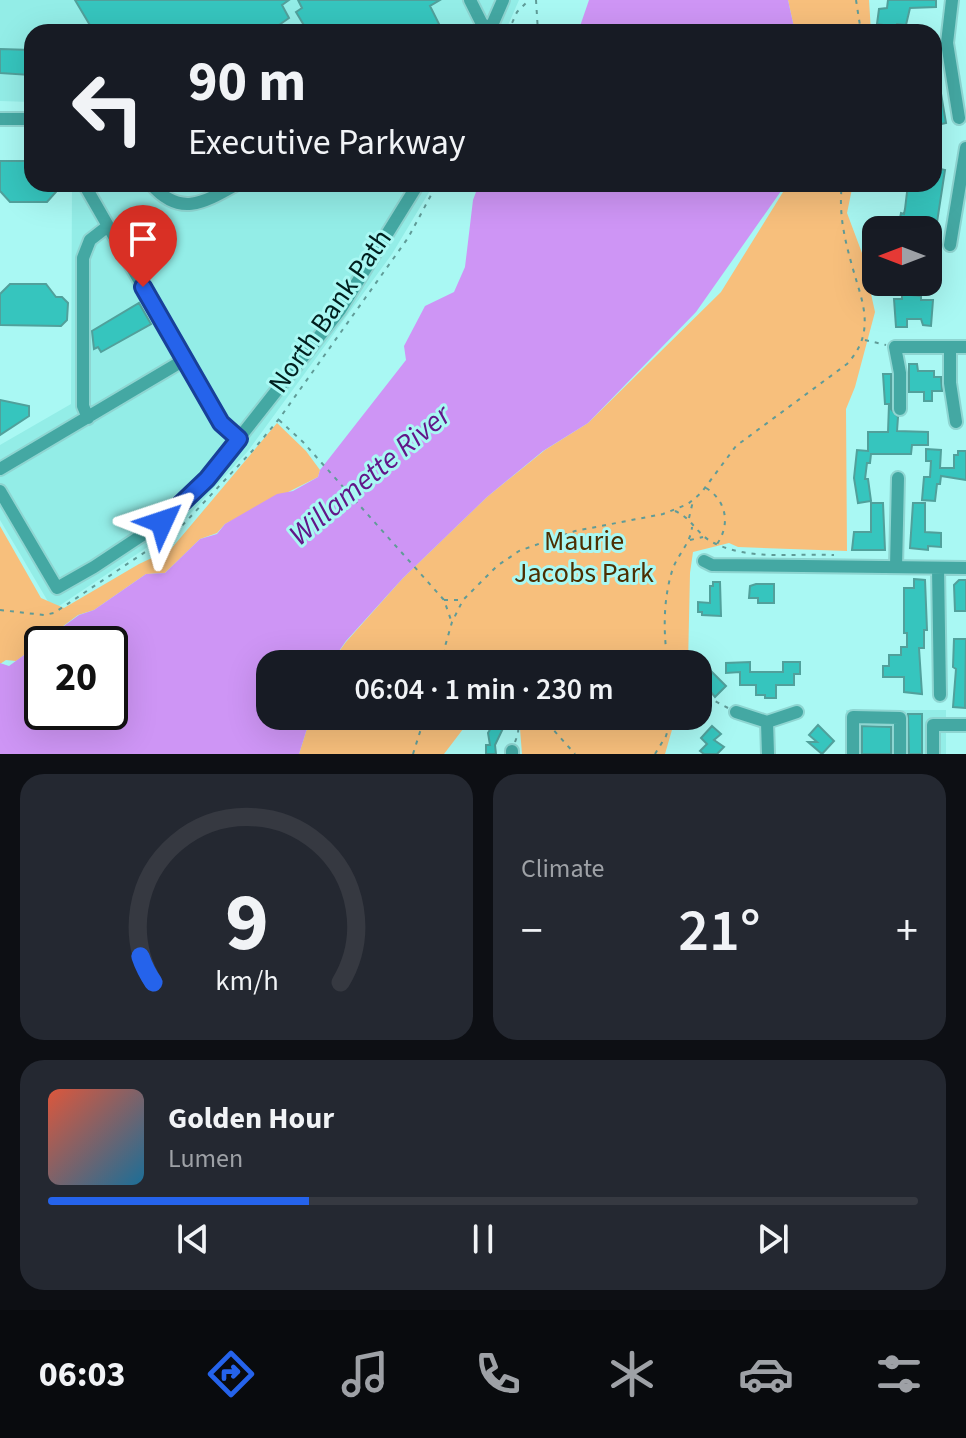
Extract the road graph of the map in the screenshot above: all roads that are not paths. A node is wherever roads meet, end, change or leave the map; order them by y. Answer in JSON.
{"nodes":[{"id":1,"x":470,"y":0,"type":"edge"},
{"id":2,"x":503,"y":0,"type":"edge"},
{"id":3,"x":952,"y":0,"type":"edge"},
{"id":4,"x":485,"y":24,"type":"edge"},
{"id":5,"x":489,"y":24,"type":"edge"},
{"id":6,"x":959,"y":118,"type":"dead end"},
{"id":7,"x":0,"y":119,"type":"edge"},
{"id":8,"x":24,"y":119,"type":"edge"},
{"id":9,"x":966,"y":148,"type":"edge"},
{"id":10,"x":89,"y":192,"type":"edge"},
{"id":11,"x":158,"y":192,"type":"edge"},
{"id":12,"x":223,"y":192,"type":"edge"},
{"id":13,"x":413,"y":192,"type":"edge"},
{"id":14,"x":108,"y":226,"type":"junction"},
{"id":15,"x":950,"y":245,"type":"dead end"},
{"id":16,"x":950,"y":347,"type":"junction"},
{"id":17,"x":966,"y":347,"type":"edge"},
{"id":18,"x":184,"y":360,"type":"junction"},
{"id":19,"x":900,"y":409,"type":"dead end"},
{"id":20,"x":88,"y":418,"type":"junction"},
{"id":21,"x":956,"y":422,"type":"dead end"},
{"id":22,"x":239,"y":439,"type":"junction"},
{"id":23,"x":0,"y":469,"type":"edge"},
{"id":24,"x":898,"y":478,"type":"dead end"},
{"id":25,"x":0,"y":491,"type":"edge"},
{"id":26,"x":704,"y":561,"type":"dead end"},
{"id":27,"x":896,"y":567,"type":"junction"},
{"id":28,"x":938,"y":568,"type":"junction"},
{"id":29,"x":966,"y":568,"type":"edge"},
{"id":30,"x":940,"y":695,"type":"dead end"},
{"id":31,"x":736,"y":712,"type":"road end"},
{"id":32,"x":797,"y":712,"type":"dead end"},
{"id":33,"x":767,"y":722,"type":"junction"},
{"id":34,"x":966,"y":725,"type":"edge"},
{"id":35,"x":768,"y":754,"type":"edge"},
{"id":36,"x":853,"y":754,"type":"edge"},
{"id":37,"x":900,"y":754,"type":"edge"},
{"id":38,"x":933,"y":754,"type":"edge"}],
"edges":[{"from":1,"to":4,"type":"street"},
{"from":2,"to":5,"type":"street"},
{"from":3,"to":6,"type":"street"},
{"from":7,"to":8,"type":"street"},
{"from":9,"to":15,"type":"street"},
{"from":10,"to":14,"type":"street"},
{"from":11,"to":12,"type":"street"},
{"from":13,"to":22,"type":"street"},
{"from":14,"to":18,"type":"street"},
{"from":14,"to":20,"type":"street"},
{"from":16,"to":17,"type":"street"},
{"from":16,"to":19,"type":"street"},
{"from":16,"to":21,"type":"street"},
{"from":18,"to":20,"type":"street"},
{"from":18,"to":22,"type":"street"},
{"from":20,"to":23,"type":"street"},
{"from":22,"to":25,"type":"street"},
{"from":24,"to":27,"type":"street"},
{"from":26,"to":27,"type":"street"},
{"from":27,"to":28,"type":"street"},
{"from":28,"to":29,"type":"street"},
{"from":28,"to":30,"type":"street"},
{"from":31,"to":33,"type":"street"},
{"from":32,"to":33,"type":"street"},
{"from":33,"to":35,"type":"street"},
{"from":34,"to":38,"type":"street"},
{"from":36,"to":37,"type":"street"}]}
